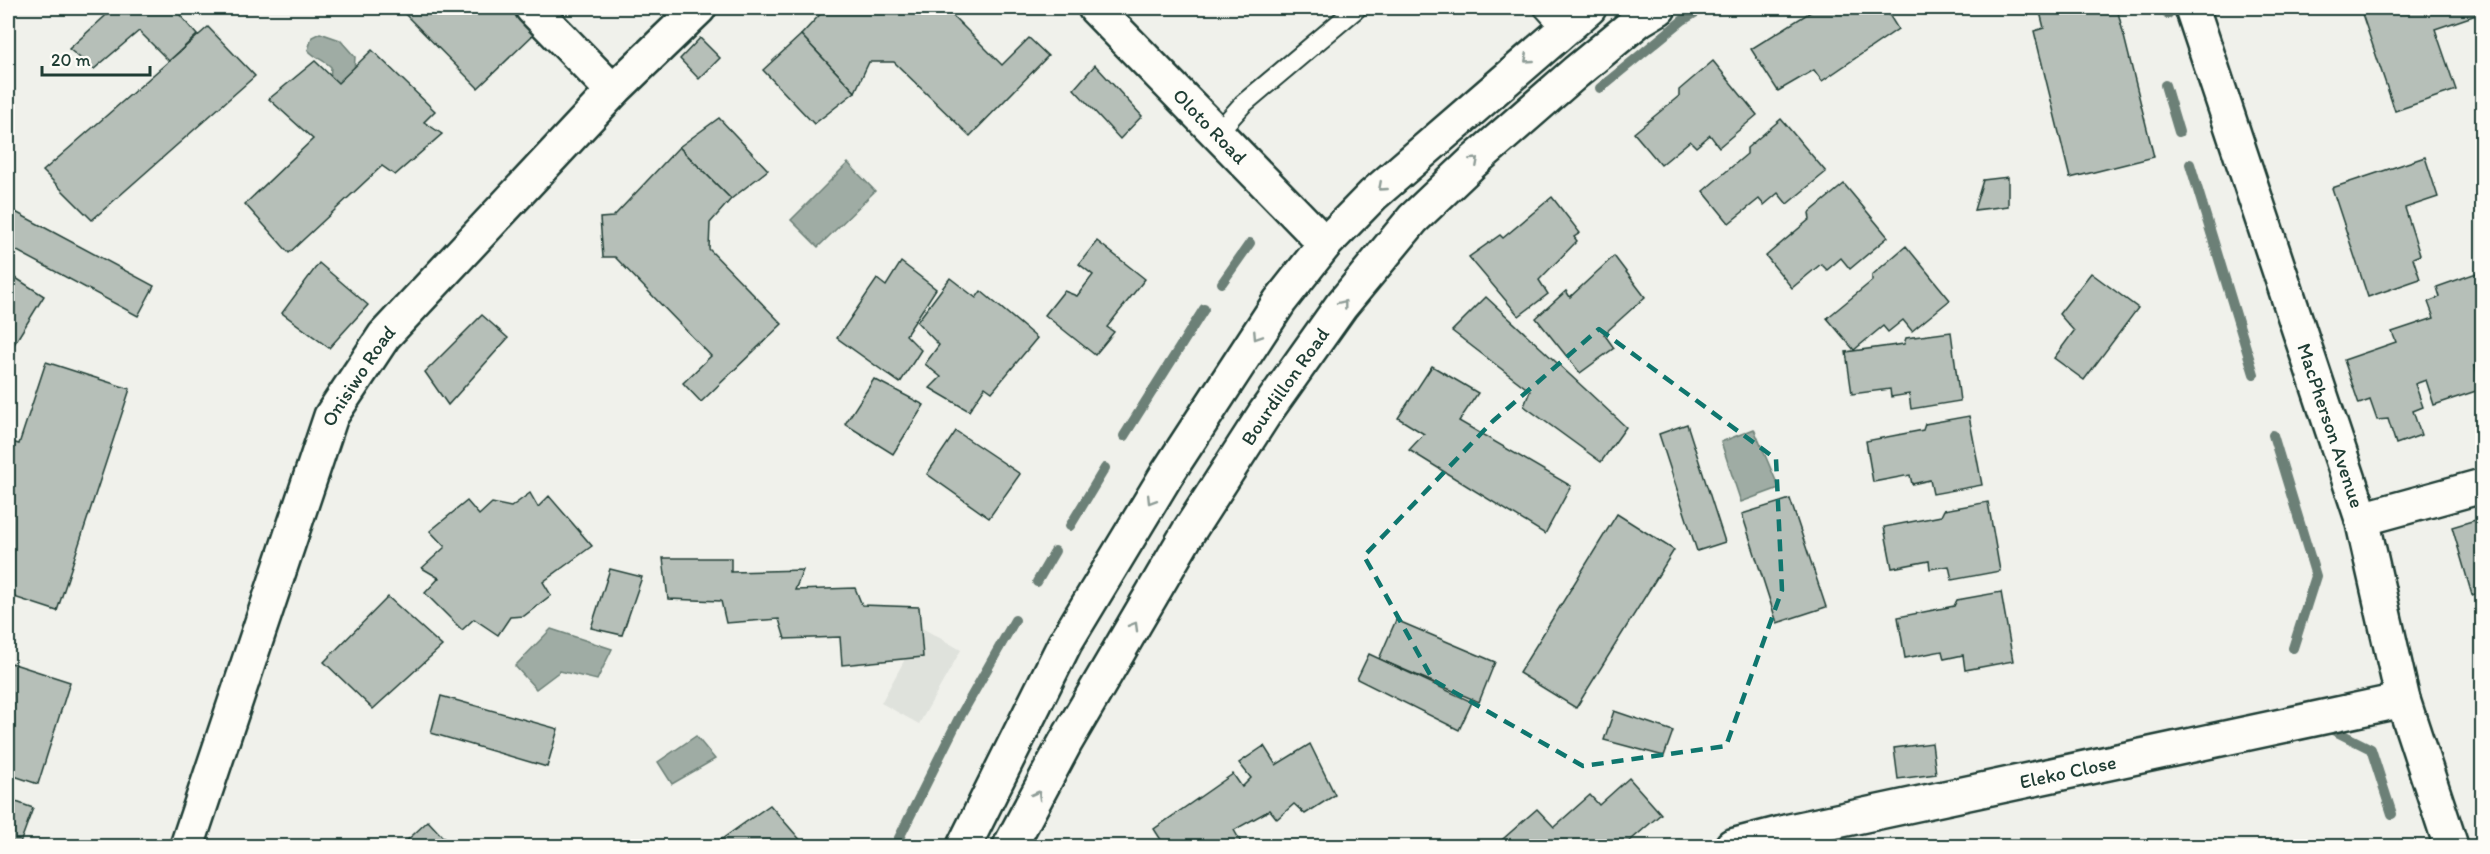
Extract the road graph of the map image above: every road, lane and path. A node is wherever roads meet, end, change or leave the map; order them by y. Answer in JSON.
{"nodes":[{"id":1,"x":532,"y":8,"type":"edge"},
{"id":2,"x":699,"y":8,"type":"edge"},
{"id":3,"x":1095,"y":8,"type":"edge"},
{"id":4,"x":1357,"y":8,"type":"edge"},
{"id":5,"x":1589,"y":8,"type":"edge"},
{"id":6,"x":1659,"y":8,"type":"edge"},
{"id":7,"x":2192,"y":8,"type":"edge"},
{"id":8,"x":1553,"y":18,"type":"edge"},
{"id":9,"x":614,"y":90,"type":"junction"},
{"id":10,"x":1217,"y":133,"type":"junction"},
{"id":11,"x":1325,"y":244,"type":"junction"},
{"id":12,"x":2482,"y":486,"type":"edge"},
{"id":13,"x":2362,"y":519,"type":"junction"},
{"id":14,"x":2403,"y":700,"type":"junction"},
{"id":15,"x":187,"y":846,"type":"edge"},
{"id":16,"x":964,"y":846,"type":"edge"},
{"id":17,"x":1010,"y":846,"type":"edge"},
{"id":18,"x":1732,"y":846,"type":"edge"},
{"id":19,"x":2451,"y":846,"type":"edge"}],
"edges":[{"from":1,"to":9,"type":"street"},
{"from":2,"to":9,"type":"street","name":"Onisiwo Road"},
{"from":3,"to":10,"type":"street","name":"Oloto Road"},
{"from":4,"to":10,"type":"lane"},
{"from":5,"to":8,"type":"street"},
{"from":17,"to":6,"type":"street","name":"Bourdillon Road","one_way":true},
{"from":7,"to":13,"type":"street","name":"MacPherson Avenue"},
{"from":8,"to":11,"type":"street","one_way":true},
{"from":9,"to":15,"type":"street","name":"Onisiwo Road"},
{"from":10,"to":11,"type":"street","name":"Oloto Road"},
{"from":11,"to":16,"type":"street","one_way":true},
{"from":12,"to":13,"type":"street"},
{"from":13,"to":14,"type":"street","name":"MacPherson Avenue"},
{"from":14,"to":18,"type":"street","name":"Eleko Close"},
{"from":14,"to":19,"type":"street","name":"MacPherson Avenue"}]}
